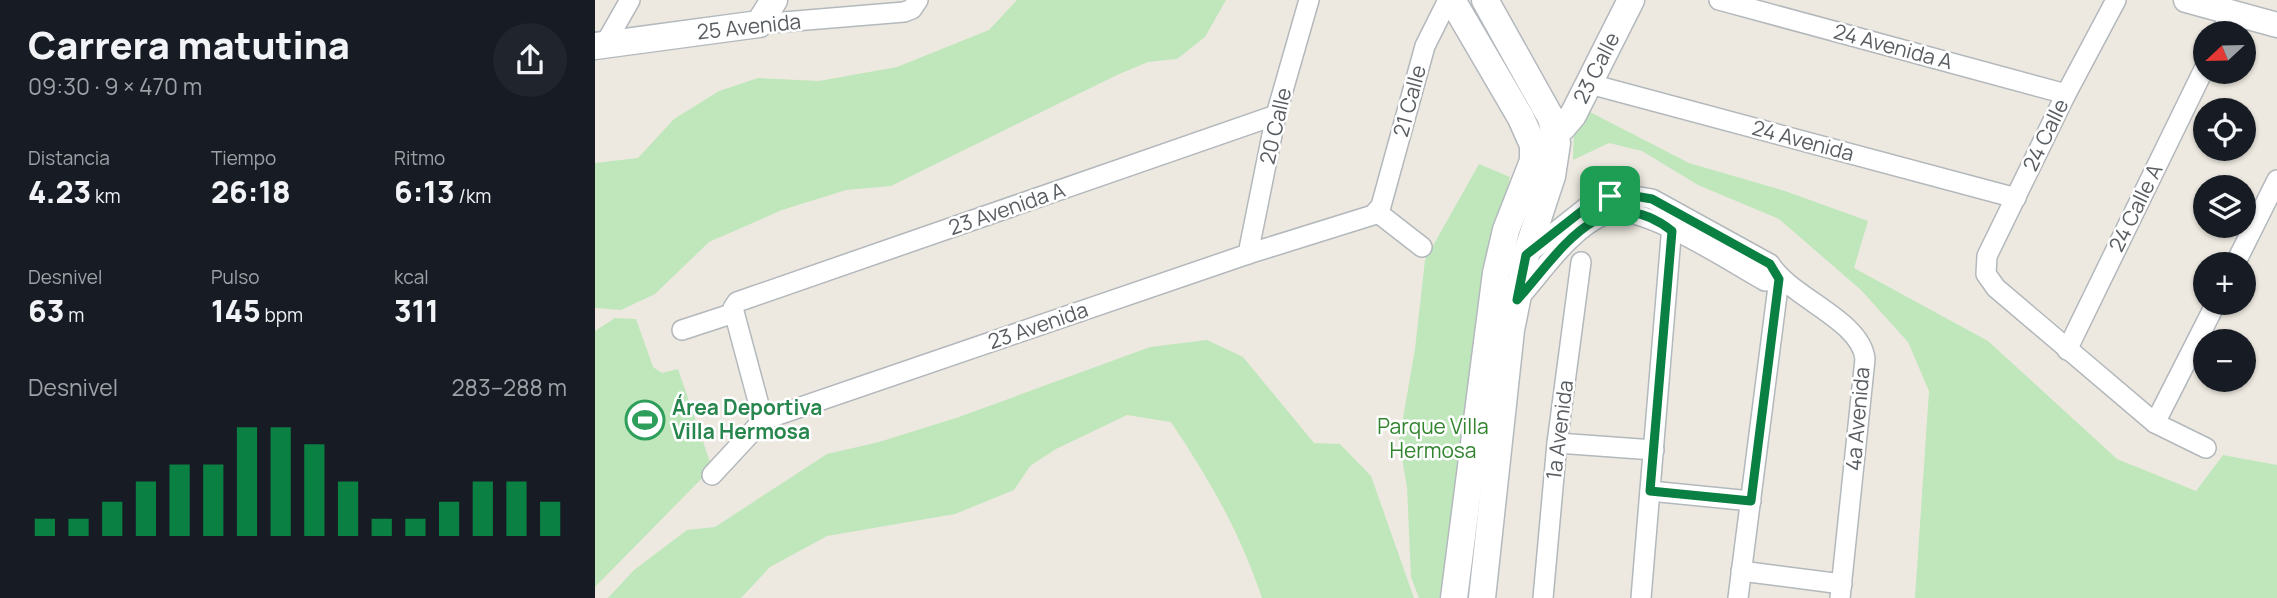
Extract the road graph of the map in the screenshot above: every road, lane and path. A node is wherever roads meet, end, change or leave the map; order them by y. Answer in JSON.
{"nodes":[{"id":1,"x":630,"y":0,"type":"edge"},
{"id":2,"x":773,"y":0,"type":"edge"},
{"id":3,"x":1309,"y":0,"type":"edge"},
{"id":4,"x":1450,"y":0,"type":"edge"},
{"id":5,"x":1485,"y":0,"type":"edge"},
{"id":6,"x":1631,"y":0,"type":"edge"},
{"id":7,"x":1719,"y":0,"type":"edge"},
{"id":8,"x":2116,"y":0,"type":"edge"},
{"id":9,"x":2186,"y":0,"type":"edge"},
{"id":10,"x":911,"y":6,"type":"edge"},
{"id":11,"x":2223,"y":21,"type":"edge"},
{"id":12,"x":759,"y":24,"type":"junction"},
{"id":13,"x":2256,"y":24,"type":"edge"},
{"id":14,"x":2277,"y":25,"type":"edge"},
{"id":15,"x":600,"y":45,"type":"edge"},
{"id":16,"x":1590,"y":84,"type":"junction"},
{"id":17,"x":2197,"y":84,"type":"edge"},
{"id":18,"x":2066,"y":94,"type":"junction"},
{"id":19,"x":1276,"y":115,"type":"junction"},
{"id":20,"x":1555,"y":130,"type":"junction"},
{"id":21,"x":2277,"y":180,"type":"edge"},
{"id":22,"x":2016,"y":198,"type":"junction"},
{"id":23,"x":1379,"y":209,"type":"junction"},
{"id":24,"x":1673,"y":222,"type":"junction"},
{"id":25,"x":1422,"y":247,"type":"dead end"},
{"id":26,"x":2241,"y":252,"type":"edge"},
{"id":27,"x":1248,"y":254,"type":"junction"},
{"id":28,"x":1526,"y":255,"type":"junction"},
{"id":29,"x":1581,"y":262,"type":"dead end"},
{"id":30,"x":1779,"y":279,"type":"junction"},
{"id":31,"x":1517,"y":300,"type":"junction"},
{"id":32,"x":735,"y":307,"type":"junction"},
{"id":33,"x":2210,"y":315,"type":"edge"},
{"id":34,"x":682,"y":330,"type":"dead end"},
{"id":35,"x":2067,"y":350,"type":"junction"},
{"id":36,"x":763,"y":420,"type":"junction"},
{"id":37,"x":2155,"y":423,"type":"junction"},
{"id":38,"x":1557,"y":443,"type":"junction"},
{"id":39,"x":2206,"y":448,"type":"dead end"},
{"id":40,"x":1654,"y":450,"type":"junction"},
{"id":41,"x":712,"y":475,"type":"dead end"},
{"id":42,"x":1650,"y":491,"type":"junction"},
{"id":43,"x":1751,"y":501,"type":"junction"},
{"id":44,"x":1741,"y":571,"type":"junction"},
{"id":45,"x":1841,"y":591,"type":"edge"},
{"id":46,"x":1454,"y":598,"type":"edge"},
{"id":47,"x":1482,"y":598,"type":"edge"},
{"id":48,"x":1543,"y":598,"type":"edge"},
{"id":49,"x":1640,"y":598,"type":"edge"},
{"id":50,"x":1738,"y":598,"type":"edge"}],
"edges":[{"from":1,"to":15,"type":"street"},
{"from":2,"to":12,"type":"main road"},
{"from":3,"to":19,"type":"street","name":"20 Calle"},
{"from":4,"to":23,"type":"street","name":"21 Calle"},
{"from":4,"to":46,"type":"main road"},
{"from":5,"to":20,"type":"main road"},
{"from":6,"to":16,"type":"main road","name":"23 Calle"},
{"from":7,"to":18,"type":"street","name":"24 Avenida A"},
{"from":8,"to":18,"type":"street","name":"24 Calle"},
{"from":9,"to":11,"type":"street"},
{"from":10,"to":12,"type":"street","name":"25 Avenida"},
{"from":12,"to":15,"type":"main road","name":"25 Avenida"},
{"from":13,"to":14,"type":"street"},
{"from":16,"to":20,"type":"main road","name":"23 Calle"},
{"from":16,"to":22,"type":"street","name":"24 Avenida"},
{"from":17,"to":35,"type":"street","name":"24 Calle A"},
{"from":18,"to":22,"type":"street","name":"24 Calle"},
{"from":19,"to":27,"type":"street","name":"20 Calle"},
{"from":19,"to":32,"type":"street","name":"23 Avenida A"},
{"from":20,"to":28,"type":"main road"},
{"from":21,"to":26,"type":"street"},
{"from":22,"to":35,"type":"street","name":"24 Calle"},
{"from":23,"to":25,"type":"street"},
{"from":23,"to":27,"type":"street","name":"23 Avenida"},
{"from":24,"to":28,"type":"street","name":"4a Avenida"},
{"from":24,"to":30,"type":"street","name":"4a Avenida"},
{"from":24,"to":31,"type":"street","name":"4a Avenida"},
{"from":24,"to":40,"type":"street"},
{"from":27,"to":36,"type":"street","name":"23 Avenida"},
{"from":28,"to":31,"type":"main road"},
{"from":29,"to":38,"type":"street","name":"1a Avenida"},
{"from":30,"to":43,"type":"street"},
{"from":30,"to":45,"type":"street","name":"4a Avenida"},
{"from":31,"to":47,"type":"main road"},
{"from":32,"to":34,"type":"street","name":"23 Avenida A"},
{"from":32,"to":36,"type":"street"},
{"from":33,"to":37,"type":"street"},
{"from":35,"to":37,"type":"street"},
{"from":36,"to":41,"type":"street","name":"23 Avenida"},
{"from":37,"to":39,"type":"street"},
{"from":38,"to":40,"type":"street"},
{"from":38,"to":48,"type":"street","name":"1a Avenida"},
{"from":40,"to":42,"type":"street"},
{"from":42,"to":43,"type":"street"},
{"from":42,"to":49,"type":"street"},
{"from":43,"to":44,"type":"street"},
{"from":44,"to":45,"type":"street"},
{"from":44,"to":50,"type":"street"}]}
